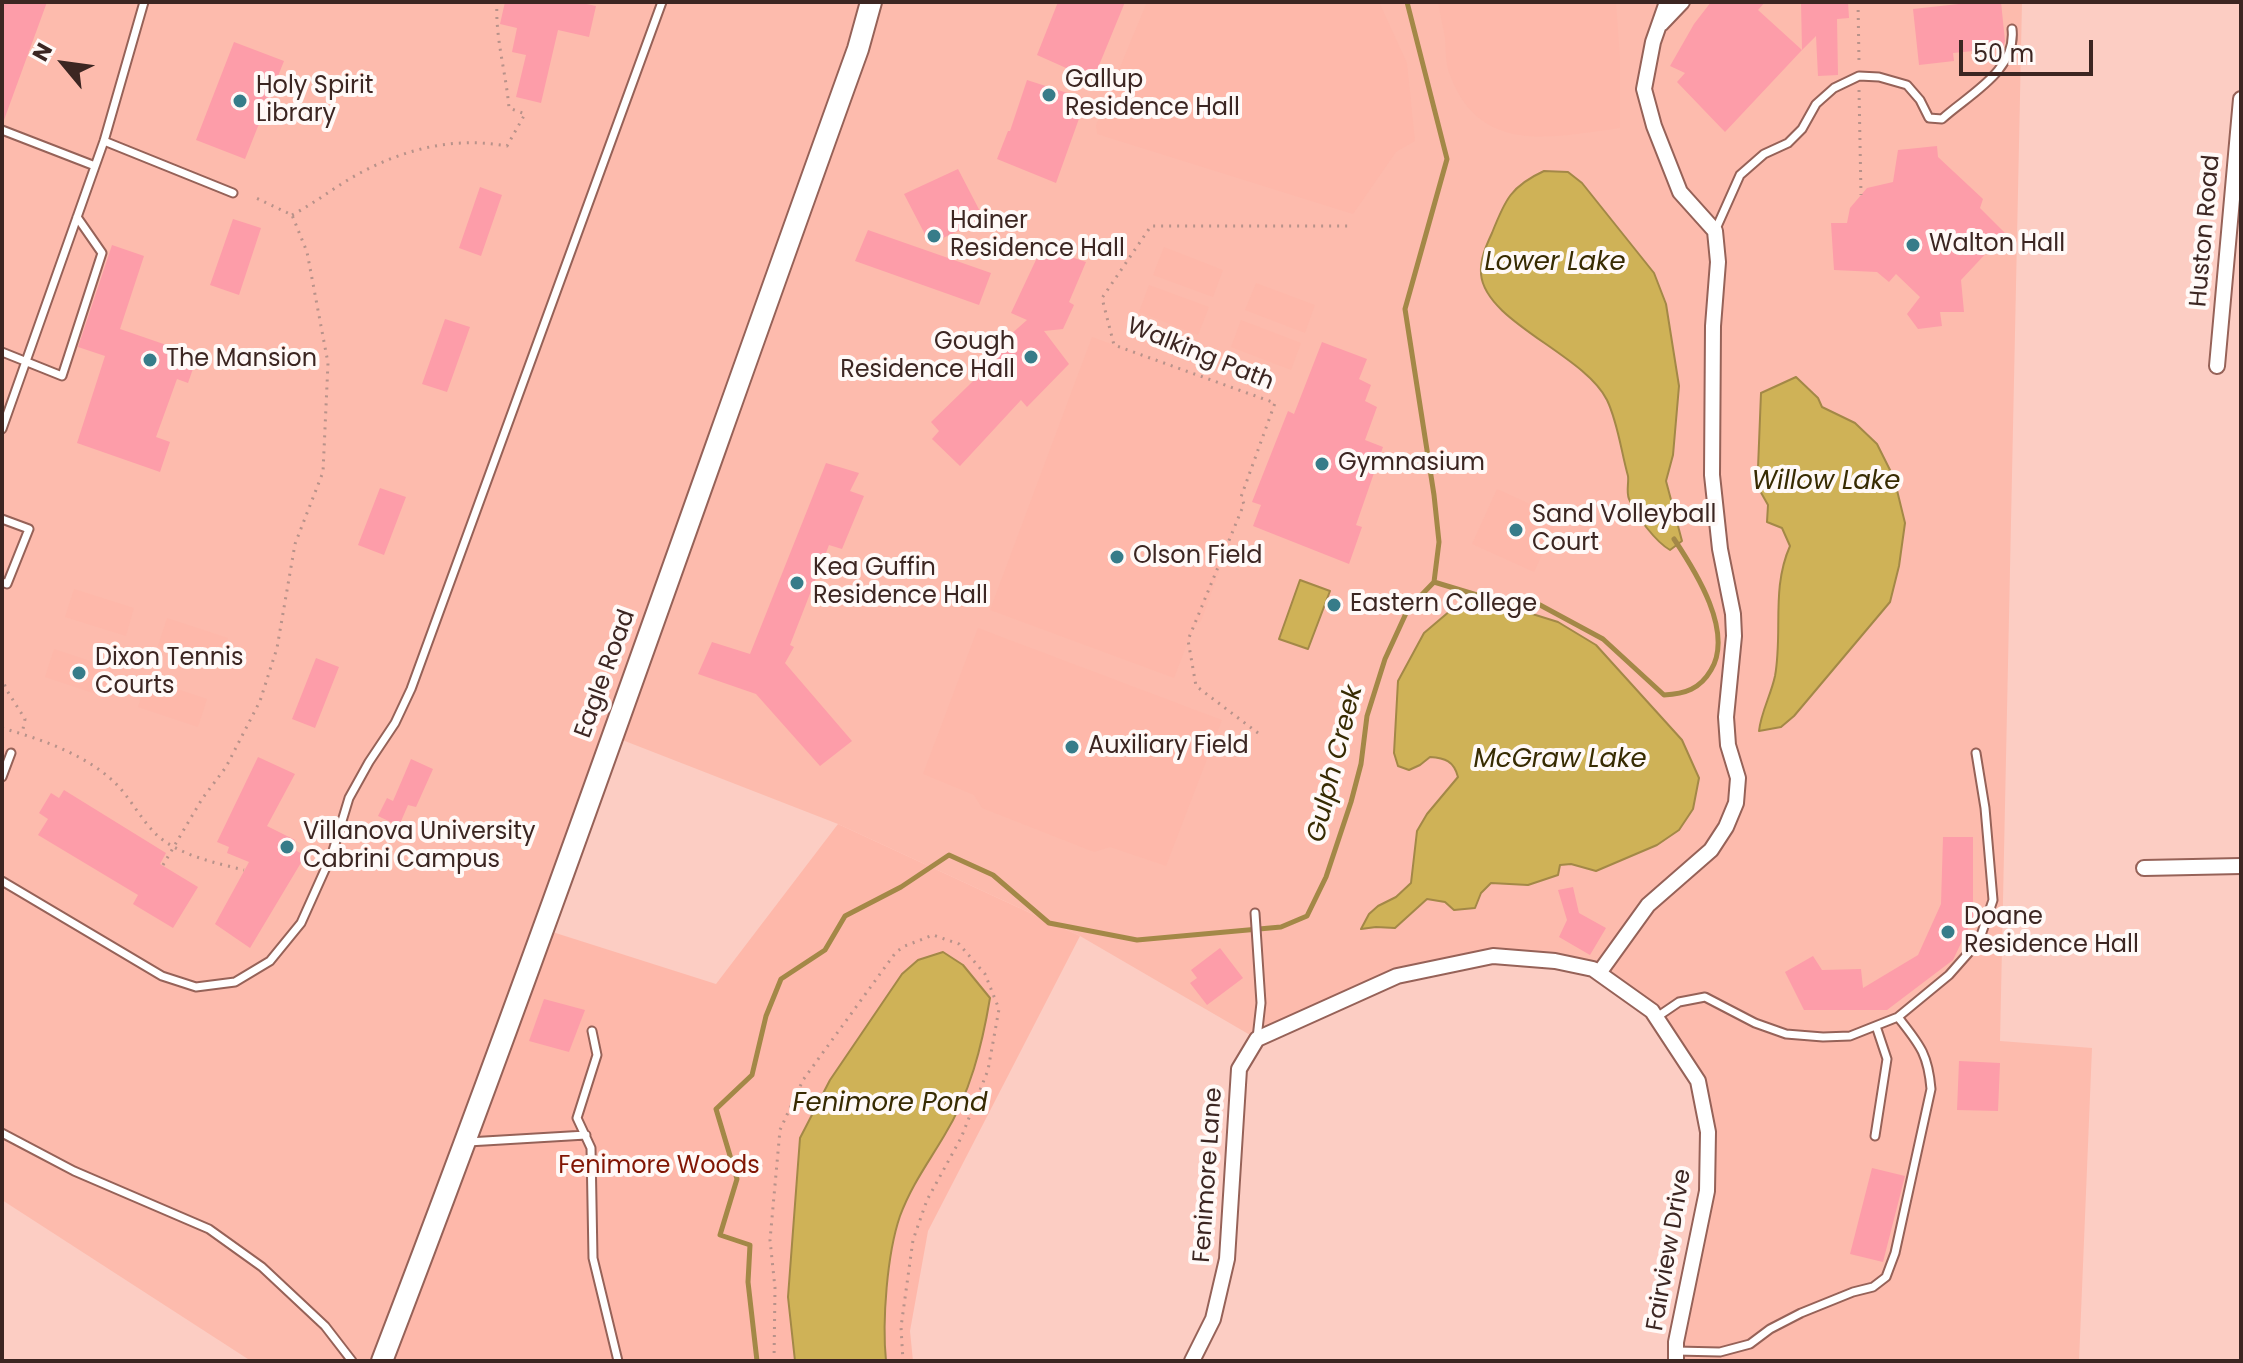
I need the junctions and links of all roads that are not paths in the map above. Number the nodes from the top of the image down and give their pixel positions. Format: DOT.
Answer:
graph roads {
  1 [pos="144,2"];
  2 [pos="662,2"];
  3 [pos="871,2"];
  4 [pos="1667,2"];
  5 [pos="1682,2"];
  6 [pos="1658,27"];
  7 [pos="2012,29"];
  8 [pos="2241,99"];
  9 [pos="2,130"];
  10 [pos="104,141"];
  11 [pos="95,166"];
  12 [pos="233,193"];
  13 [pos="77,216"];
  14 [pos="1715,231"];
  15 [pos="2,352"];
  16 [pos="26,361"];
  17 [pos="2217,366"];
  18 [pos="2,429"];
  19 [pos="2,519"];
  20 [pos="2,582"];
  21 [pos="11,753"];
  22 [pos="1976,753"];
  23 [pos="2,777"];
  24 [pos="2241,866"];
  25 [pos="2144,868"];
  26 [pos="2,881"];
  27 [pos="1255,913"];
  28 [pos="1599,973"];
  29 [pos="1898,1017"];
  30 [pos="1657,1018"];
  31 [pos="1876,1026"];
  32 [pos="592,1031"];
  33 [pos="1257,1039"];
  34 [pos="2,1133"];
  35 [pos="586,1135"];
  36 [pos="1875,1136"];
  37 [pos="466,1143"];
  38 [pos="1676,1356"];
  39 [pos="352,1361"];
  40 [pos="382,1361"];
  41 [pos="618,1361"];
  42 [pos="1192,1361"];
  1 -- 10 [label="lane"];
  2 -- 26 [label="lane"];
  3 -- 37 [label="street, Eagle Road"];
  4 -- 6 [label="street"];
  5 -- 6 [label="street"];
  6 -- 14 [label="street"];
  7 -- 14 [label="lane"];
  8 -- 17 [label="street, Huston Road"];
  9 -- 11 [label="lane"];
  10 -- 11 [label="lane"];
  10 -- 12 [label="lane"];
  11 -- 13 [label="lane"];
  13 -- 16 [label="lane"];
  13 -- 16 [label="lane"];
  14 -- 28 [label="street"];
  15 -- 16 [label="lane"];
  16 -- 18 [label="lane"];
  19 -- 20 [label="lane"];
  21 -- 23 [label="lane"];
  22 -- 29 [label="lane"];
  24 -- 25 [label="street"];
  27 -- 33 [label="lane"];
  28 -- 30 [label="street, Fairview Drive"];
  28 -- 33 [label="street, Fairview Drive"];
  29 -- 31 [label="lane"];
  29 -- 38 [label="lane"];
  30 -- 31 [label="lane"];
  30 -- 38 [label="street, Fairview Drive"];
  31 -- 36 [label="lane"];
  32 -- 35 [label="lane"];
  33 -- 42 [label="street, Fenimore Lane"];
  34 -- 39 [label="lane"];
  35 -- 37 [label="lane"];
  35 -- 41 [label="lane"];
  37 -- 40 [label="street, Eagle Road"];
}
